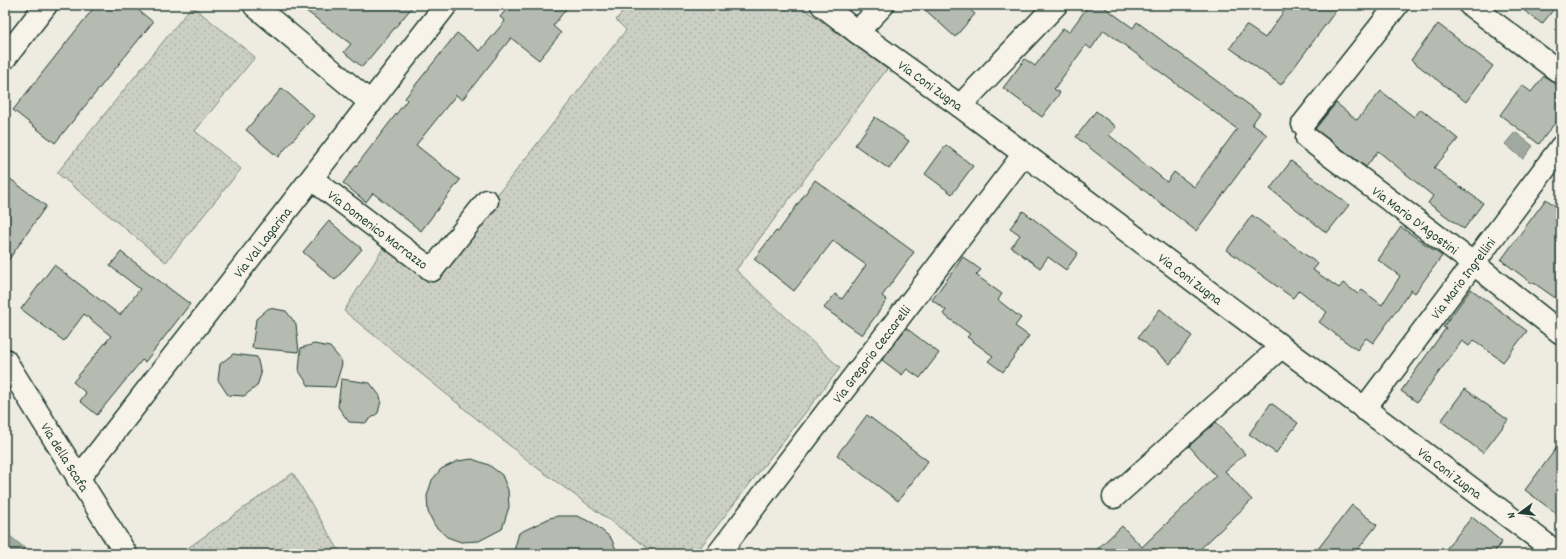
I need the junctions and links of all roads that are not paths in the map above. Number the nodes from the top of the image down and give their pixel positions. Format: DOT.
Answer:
graph roads {
  1 [pos="46,5"];
  2 [pos="446,5"];
  3 [pos="822,5"];
  4 [pos="883,5"];
  5 [pos="1056,5"];
  6 [pos="1397,5"];
  7 [pos="1470,5"];
  8 [pos="255,6"];
  9 [pos="857,32"];
  10 [pos="5,58"];
  11 [pos="1561,73"];
  12 [pos="371,103"];
  13 [pos="960,106"];
  14 [pos="1561,148"];
  15 [pos="1024,154"];
  16 [pos="312,179"];
  17 [pos="487,201"];
  18 [pos="1474,264"];
  19 [pos="1561,332"];
  20 [pos="1281,347"];
  21 [pos="5,360"];
  22 [pos="1364,409"];
  23 [pos="78,479"];
  24 [pos="1114,497"];
  25 [pos="126,554"];
  26 [pos="718,554"];
  27 [pos="1559,554"];
  1 -- 10 [label="street"];
  2 -- 12 [label="street, Via Val Lagarina"];
  3 -- 9 [label="street, Via Coni Zugna"];
  4 -- 9 [label="street"];
  5 -- 13 [label="street"];
  6 -- 18 [label="street, Via Mario D'Agostini"];
  7 -- 11 [label="street"];
  8 -- 12 [label="street"];
  9 -- 13 [label="street, Via Coni Zugna"];
  12 -- 16 [label="street, Via Val Lagarina"];
  13 -- 15 [label="street, Via Coni Zugna"];
  14 -- 18 [label="street, Via Mario Ingrellini"];
  15 -- 20 [label="street, Via Coni Zugna"];
  15 -- 26 [label="street, Via Gregorio Ceccarelli"];
  16 -- 17 [label="street, Via Domenico Marrazzo"];
  16 -- 23 [label="street, Via Val Lagarina"];
  18 -- 19 [label="street, Via Mario D'Agostini"];
  18 -- 22 [label="street, Via Mario Ingrellini"];
  20 -- 22 [label="street, Via Coni Zugna"];
  20 -- 24 [label="street"];
  21 -- 23 [label="street, Via della Scafa"];
  22 -- 27 [label="street, Via Coni Zugna"];
  23 -- 25 [label="street, Via della Scafa"];
}
